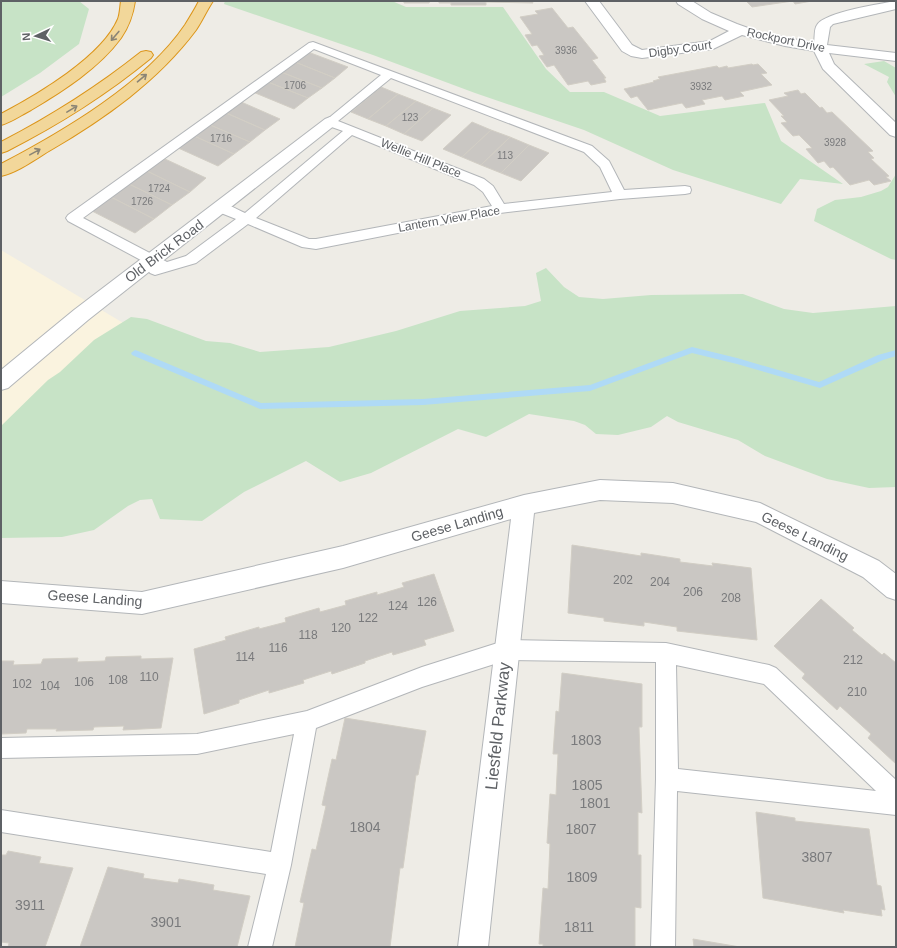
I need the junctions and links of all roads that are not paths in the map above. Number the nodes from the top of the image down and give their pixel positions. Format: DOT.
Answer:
graph roads {
  1 [pos="128,1"];
  2 [pos="196,1"];
  3 [pos="206,1"];
  4 [pos="592,1"];
  5 [pos="683,1"];
  6 [pos="896,5"];
  7 [pos="741,30"];
  8 [pos="820,48"];
  9 [pos="896,57"];
  10 [pos="389,74"];
  11 [pos="1,120"];
  12 [pos="330,122"];
  13 [pos="350,130"];
  14 [pos="896,132"];
  15 [pos="1,148"];
  16 [pos="1,171"];
  17 [pos="685,190"];
  18 [pos="620,195"];
  19 [pos="220,208"];
  20 [pos="500,209"];
  21 [pos="247,218"];
  22 [pos="158,264"];
  23 [pos="1,382"];
  24 [pos="524,505"];
  25 [pos="896,589"];
  26 [pos="1,592"];
  27 [pos="507,650"];
  28 [pos="666,653"];
  29 [pos="307,720"];
  30 [pos="1,748"];
  31 [pos="667,779"];
  32 [pos="896,795"];
  33 [pos="896,804"];
  34 [pos="1,821"];
  35 [pos="280,865"];
  36 [pos="260,947"];
  37 [pos="473,947"];
  38 [pos="663,947"];
  1 -- 11 [label="highway, one-way"];
  15 -- 2 [label="highway, one-way"];
  16 -- 3 [label="highway, one-way"];
  4 -- 7 [label="street, Digby Court"];
  5 -- 7 [label="street, Rockport Drive"];
  6 -- 8 [label="street"];
  7 -- 8 [label="street, Rockport Drive"];
  8 -- 9 [label="street, Rockport Drive"];
  8 -- 14 [label="street"];
  10 -- 12 [label="lane"];
  10 -- 18 [label="lane"];
  10 -- 22 [label="lane"];
  12 -- 13 [label="lane, Wellie Hill Place"];
  12 -- 19 [label="street, Old Brick Road"];
  13 -- 20 [label="lane, Wellie Hill Place"];
  13 -- 21 [label="lane"];
  17 -- 18 [label="lane, Lantern View Place"];
  18 -- 20 [label="lane, Lantern View Place"];
  19 -- 21 [label="lane, Lantern View Place"];
  19 -- 22 [label="street, Old Brick Road"];
  20 -- 21 [label="lane, Lantern View Place"];
  21 -- 22 [label="lane"];
  22 -- 23 [label="street, Old Brick Road"];
  24 -- 25 [label="street, Geese Landing"];
  24 -- 26 [label="street, Geese Landing"];
  24 -- 27 [label="street, Liesfeld Parkway"];
  27 -- 28 [label="lane"];
  27 -- 29 [label="lane"];
  27 -- 37 [label="street, Liesfeld Parkway"];
  28 -- 31 [label="lane"];
  28 -- 32 [label="lane"];
  29 -- 30 [label="lane"];
  29 -- 35 [label="lane"];
  31 -- 33 [label="lane"];
  31 -- 38 [label="lane"];
  34 -- 35 [label="lane"];
  35 -- 36 [label="lane"];
}
